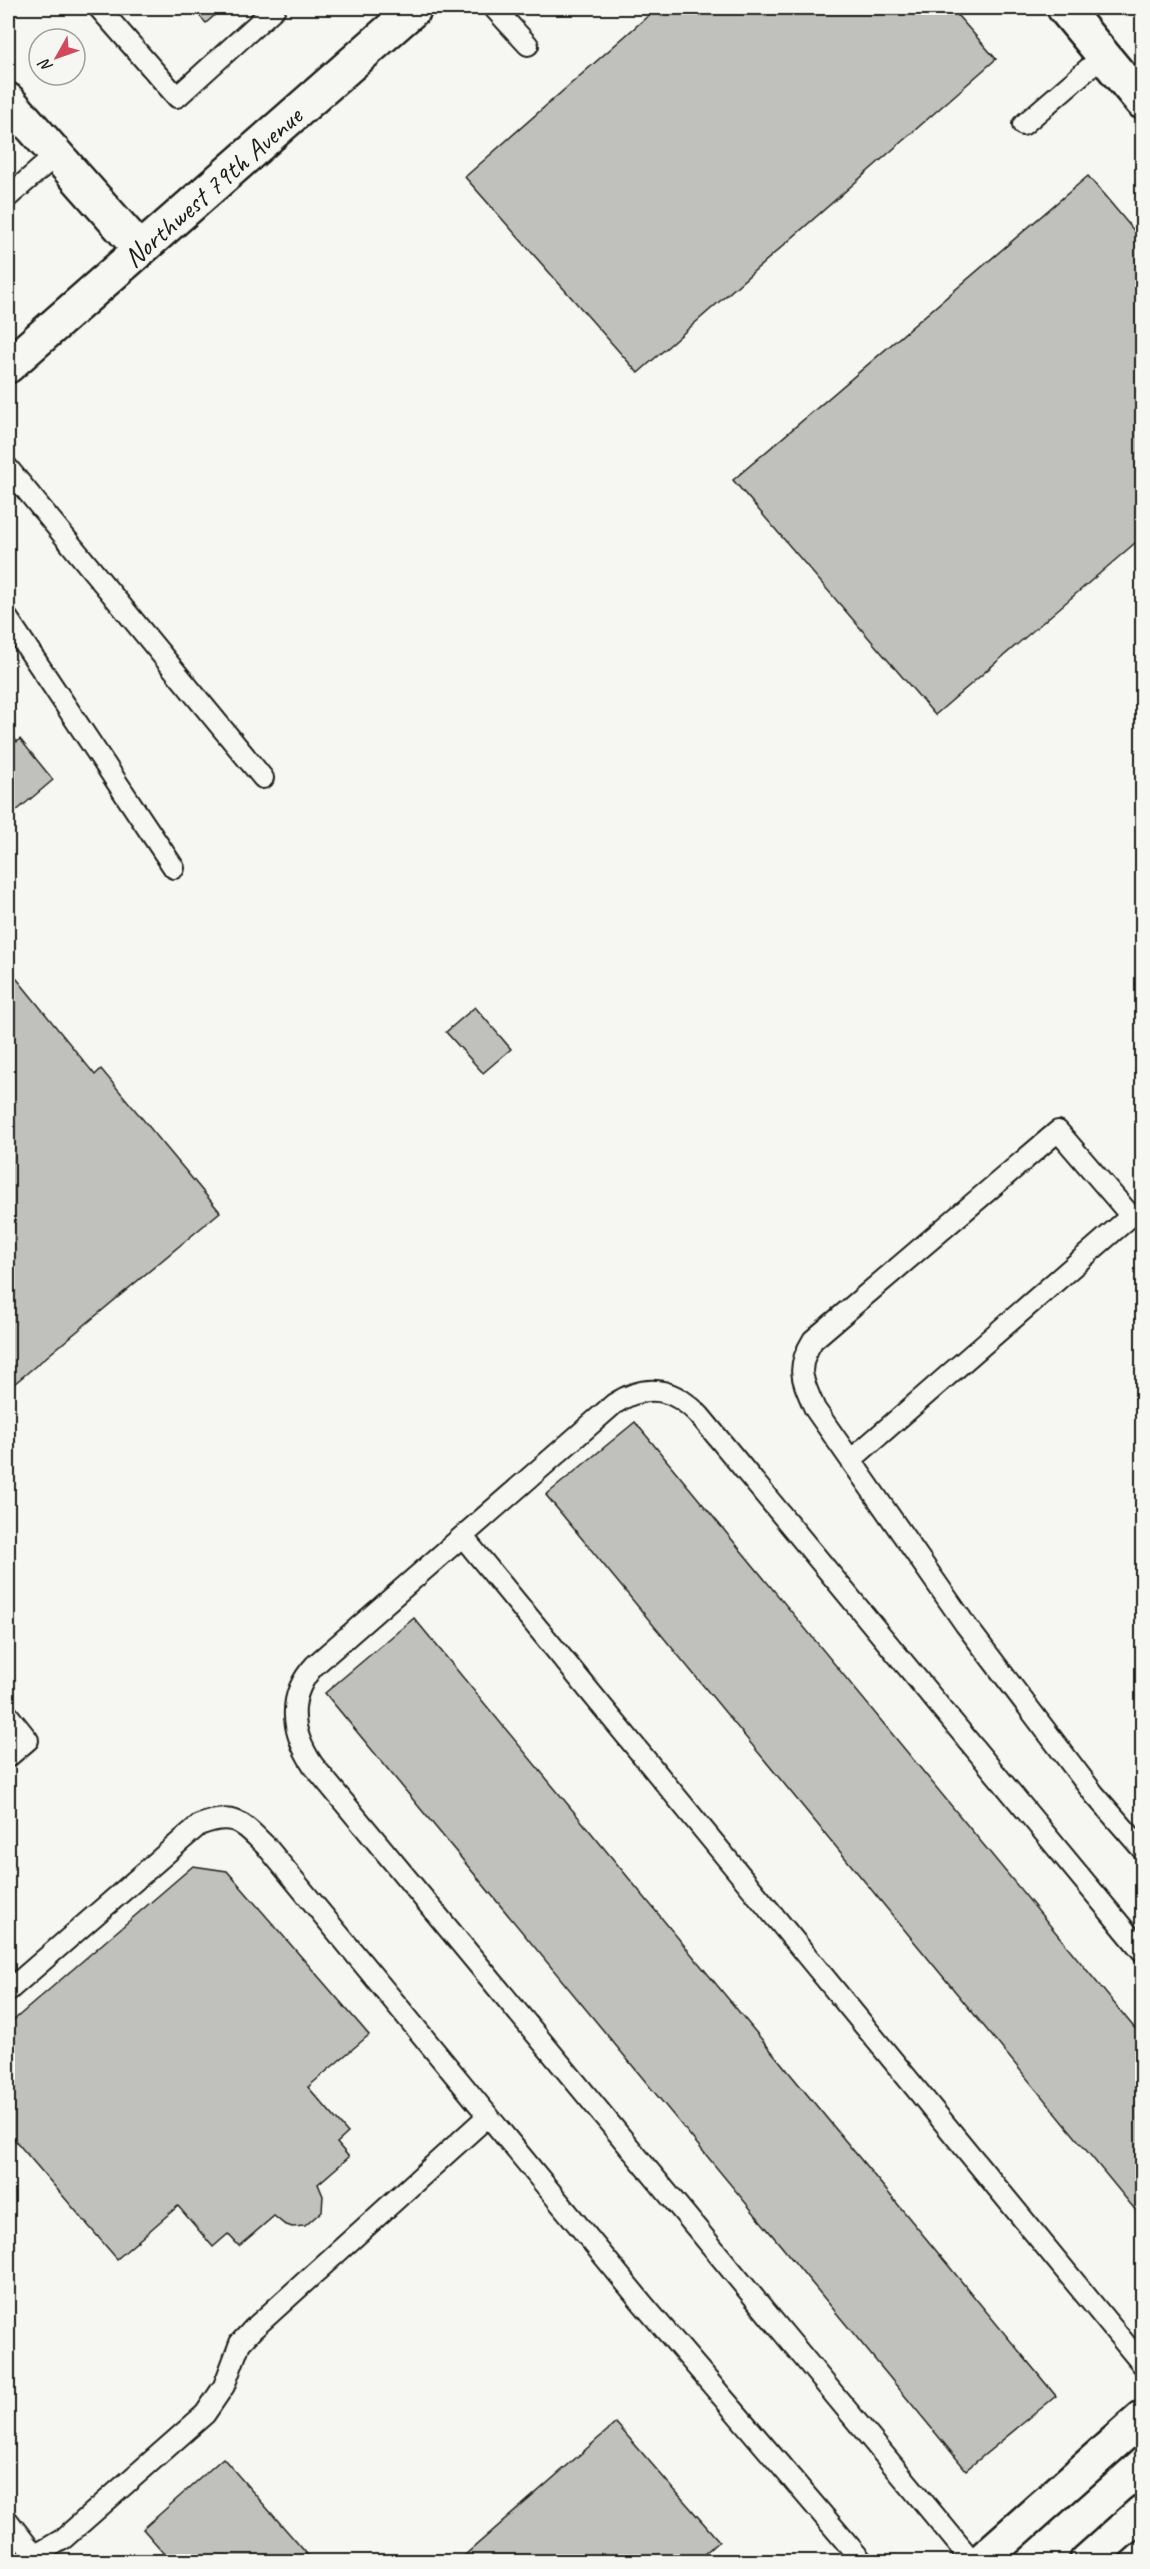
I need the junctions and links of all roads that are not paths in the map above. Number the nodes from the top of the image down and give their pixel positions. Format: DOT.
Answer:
graph roads {
  1 [pos="99,8"];
  2 [pos="275,8"];
  3 [pos="415,8"];
  4 [pos="494,8"];
  5 [pos="1065,8"];
  6 [pos="528,45"];
  7 [pos="1104,55"];
  8 [pos="8,100"];
  9 [pos="1143,102"];
  10 [pos="1023,125"];
  11 [pos="56,155"];
  12 [pos="8,197"];
  13 [pos="140,249"];
  14 [pos="8,366"];
  15 [pos="8,468"];
  16 [pos="8,619"];
  17 [pos="263,778"];
  18 [pos="174,868"];
  19 [pos="852,1459"];
  20 [pos="463,1537"];
  21 [pos="8,1715"];
  22 [pos="8,1757"];
  23 [pos="1143,1849"];
  24 [pos="1143,1951"];
  25 [pos="8,1991"];
  26 [pos="488,2116"];
  27 [pos="1143,2364"];
  28 [pos="1143,2418"];
  29 [pos="1143,2512"];
  30 [pos="8,2521"];
  31 [pos="33,2560"];
  32 [pos="863,2562"];
  33 [pos="973,2562"];
  34 [pos="980,2562"];
  35 [pos="1086,2562"];
  1 -- 2 [label="lane"];
  3 -- 13 [label="street, Northwest 79th Avenue"];
  4 -- 6 [label="lane"];
  5 -- 7 [label="street"];
  7 -- 9 [label="street"];
  7 -- 10 [label="lane"];
  8 -- 11 [label="street"];
  11 -- 12 [label="lane"];
  11 -- 13 [label="street"];
  13 -- 14 [label="street, Northwest 79th Avenue"];
  15 -- 17 [label="lane"];
  16 -- 18 [label="lane"];
  19 -- 19 [label="lane"];
  19 -- 23 [label="lane"];
  20 -- 24 [label="lane"];
  20 -- 27 [label="lane"];
  20 -- 33 [label="lane"];
  21 -- 22 [label="lane"];
  25 -- 26 [label="lane"];
  26 -- 31 [label="lane"];
  26 -- 32 [label="lane"];
  28 -- 34 [label="street"];
  29 -- 35 [label="street"];
  30 -- 31 [label="lane"];
}
